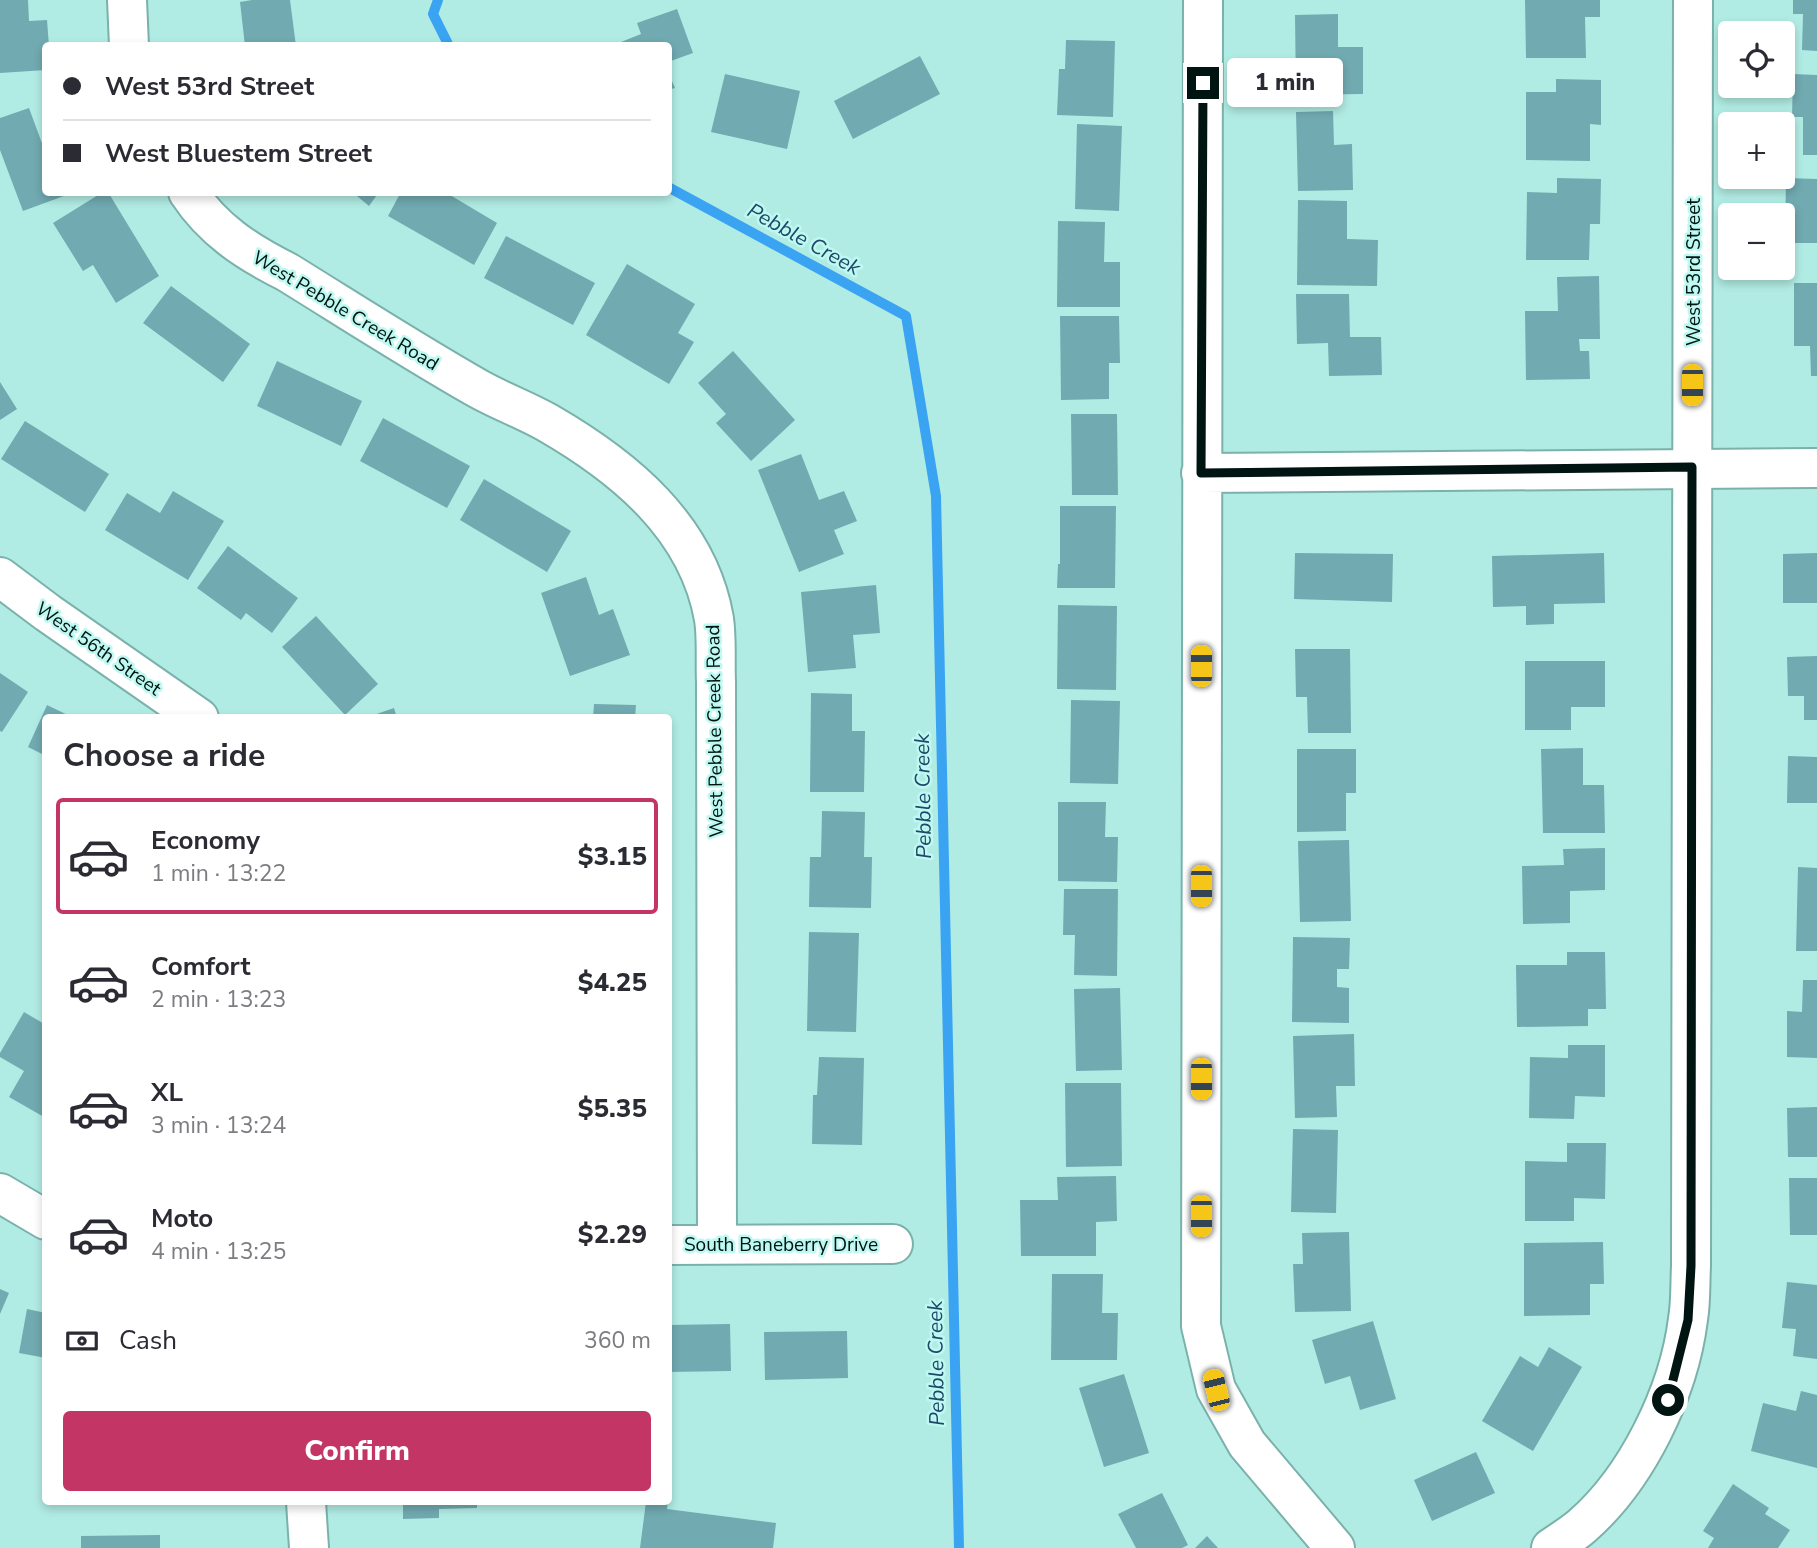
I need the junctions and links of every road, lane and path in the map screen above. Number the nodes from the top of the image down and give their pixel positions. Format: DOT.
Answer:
graph roads {
  1 [pos="127,0"];
  2 [pos="1203,0"];
  3 [pos="1693,0"];
  4 [pos="129,42"];
  5 [pos="191,196"];
  6 [pos="1692,467"];
  7 [pos="1817,468"];
  8 [pos="1201,473"];
  9 [pos="0,576"];
  10 [pos="194,714"];
  11 [pos="0,1193"];
  12 [pos="42,1218"];
  13 [pos="717,1244"];
  14 [pos="893,1244"];
  15 [pos="672,1245"];
  16 [pos="306,1505"];
  17 [pos="309,1548"];
  18 [pos="1335,1548"];
  19 [pos="1551,1548"];
  1 -- 4 [label="street"];
  2 -- 8 [label="street"];
  3 -- 6 [label="street, West 53rd Street"];
  5 -- 13 [label="street, West Pebble Creek Road"];
  6 -- 7 [label="street"];
  6 -- 8 [label="street"];
  6 -- 19 [label="street, West 53rd Street"];
  8 -- 18 [label="street"];
  9 -- 10 [label="street, West 56th Street"];
  11 -- 12 [label="street"];
  13 -- 14 [label="street, South Baneberry Drive"];
  13 -- 15 [label="street, South Baneberry Drive"];
  16 -- 17 [label="street"];
}
